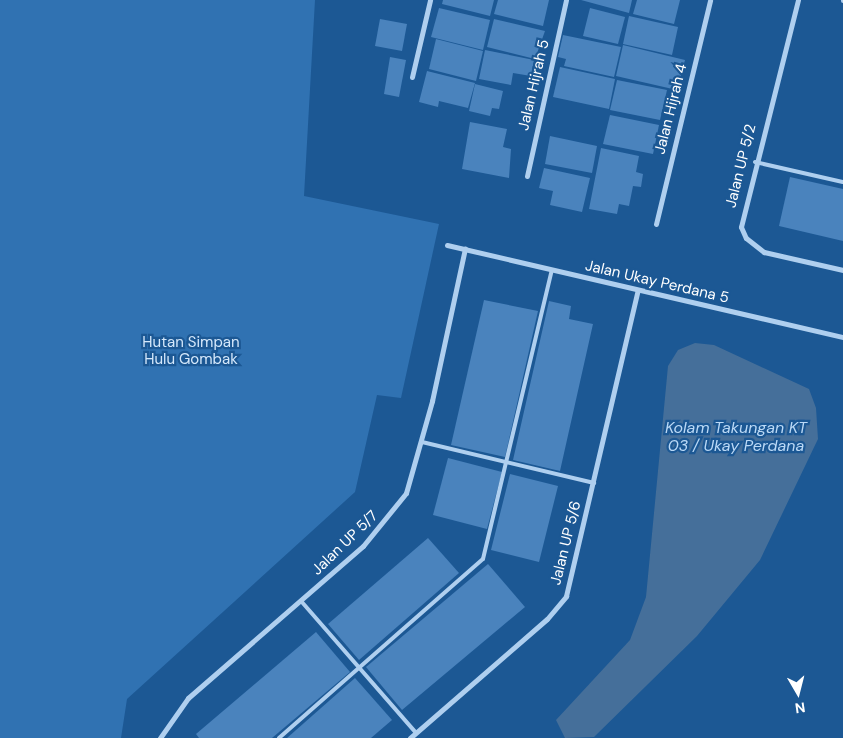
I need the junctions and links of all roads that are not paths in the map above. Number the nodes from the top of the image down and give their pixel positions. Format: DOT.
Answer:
graph roads {
  1 [pos="430,0"];
  2 [pos="566,0"];
  3 [pos="710,0"];
  4 [pos="798,0"];
  5 [pos="412,77"];
  6 [pos="755,162"];
  7 [pos="527,176"];
  8 [pos="843,182"];
  9 [pos="656,224"];
  10 [pos="447,245"];
  11 [pos="465,249"];
  12 [pos="552,270"];
  13 [pos="843,270"];
  14 [pos="638,290"];
  15 [pos="843,337"];
  16 [pos="422,442"];
  17 [pos="509,463"];
  18 [pos="594,483"];
  19 [pos="301,601"];
  20 [pos="359,667"];
  21 [pos="416,733"];
  22 [pos="160,738"];
  23 [pos="279,738"];
  24 [pos="410,738"];
  1 -- 5 [label="street"];
  2 -- 7 [label="street, Jalan Hijrah 5"];
  3 -- 9 [label="street, Jalan Hijrah 4"];
  4 -- 6 [label="street, Jalan UP 5/2"];
  6 -- 8 [label="lane"];
  6 -- 13 [label="street, Jalan UP 5/2"];
  10 -- 11 [label="street, Jalan Ukay Perdana 5"];
  11 -- 12 [label="street, Jalan Ukay Perdana 5"];
  11 -- 16 [label="street, Jalan UP 5/7"];
  12 -- 14 [label="street, Jalan Ukay Perdana 5"];
  12 -- 17 [label="lane"];
  14 -- 15 [label="street, Jalan Ukay Perdana 5"];
  14 -- 18 [label="street, Jalan UP 5/6"];
  16 -- 17 [label="lane"];
  16 -- 19 [label="street, Jalan UP 5/7"];
  17 -- 18 [label="lane"];
  17 -- 20 [label="lane"];
  18 -- 21 [label="street, Jalan UP 5/6"];
  19 -- 20 [label="lane"];
  19 -- 22 [label="street, Jalan UP 5/7"];
  20 -- 21 [label="lane"];
  20 -- 23 [label="lane"];
  21 -- 24 [label="street, Jalan UP 5/6"];
}
